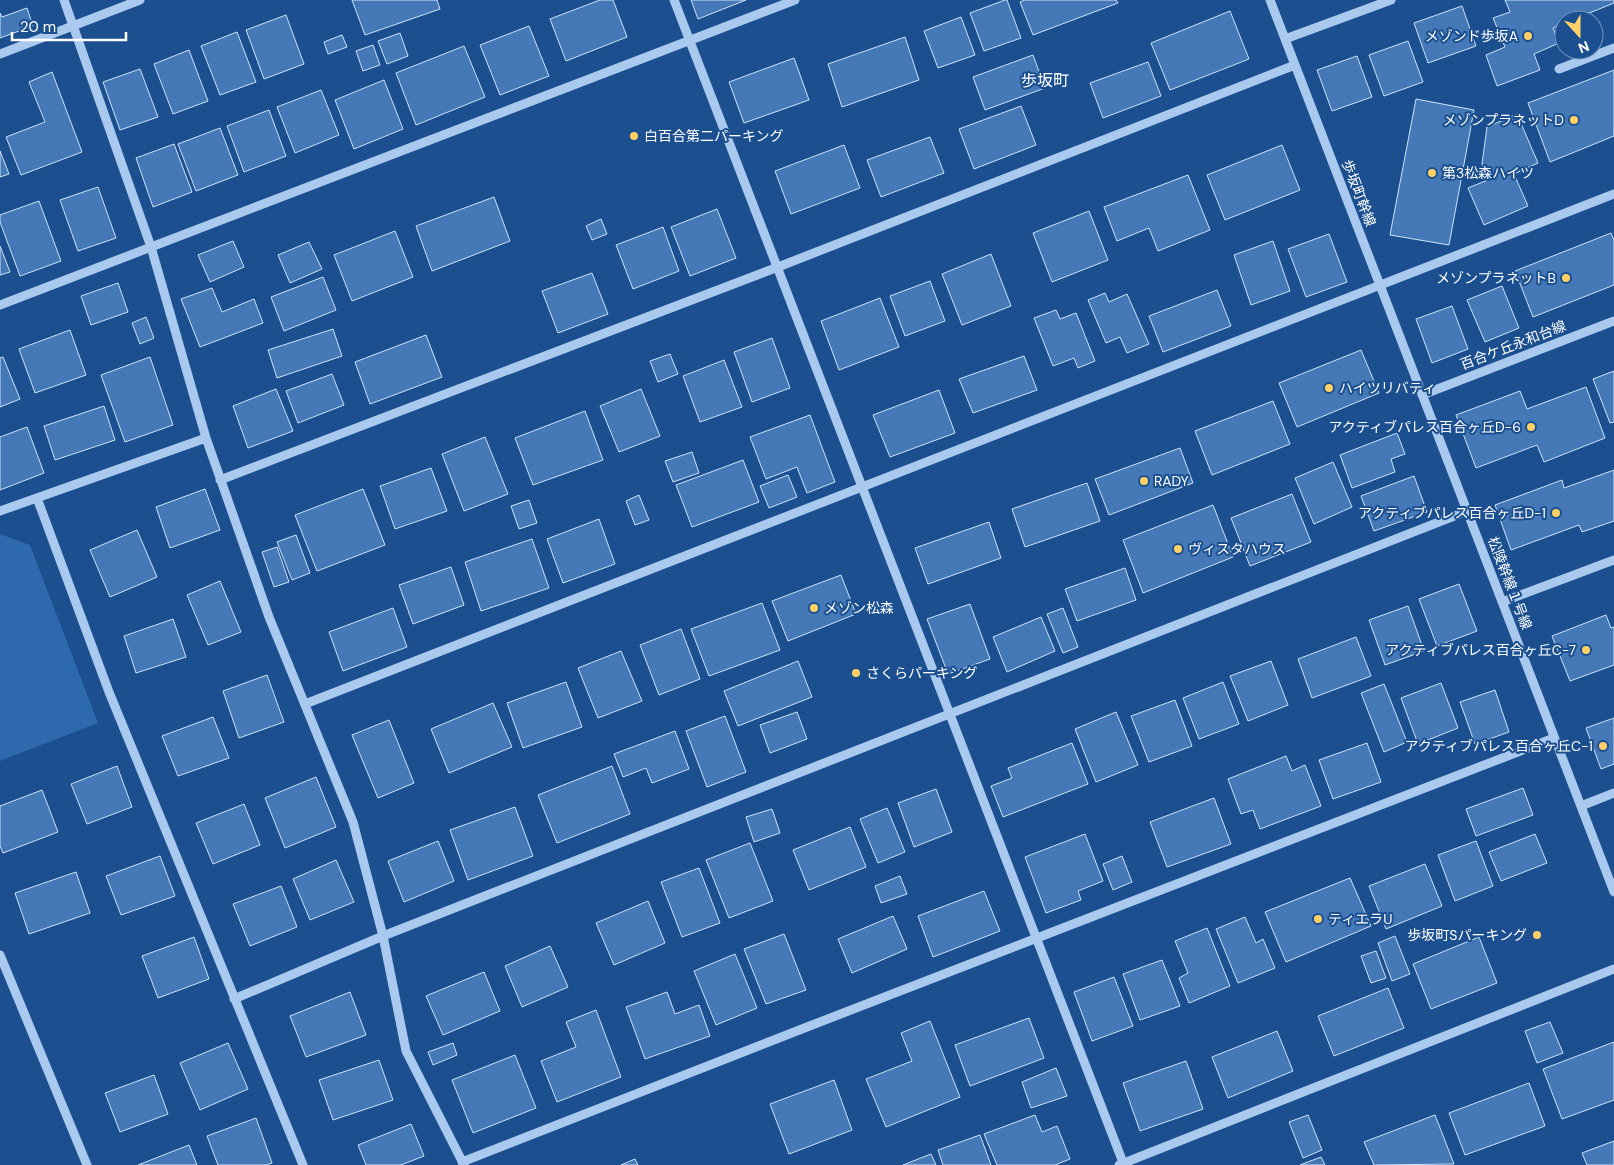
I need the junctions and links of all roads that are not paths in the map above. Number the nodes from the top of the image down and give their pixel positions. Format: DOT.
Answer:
graph roads {
  1 [pos="64,0"];
  2 [pos="140,0"];
  3 [pos="674,0"];
  4 [pos="795,0"];
  5 [pos="1270,0"];
  6 [pos="1392,0"];
  7 [pos="73,26"];
  8 [pos="1285,39"];
  9 [pos="689,40"];
  10 [pos="1614,48"];
  11 [pos="0,54"];
  12 [pos="1295,65"];
  13 [pos="1559,69"];
  14 [pos="1614,194"];
  15 [pos="151,247"];
  16 [pos="778,267"];
  17 [pos="1381,286"];
  18 [pos="0,305"];
  19 [pos="1614,321"];
  20 [pos="1422,395"];
  21 [pos="206,438"];
  22 [pos="220,480"];
  23 [pos="863,488"];
  24 [pos="37,498"];
  25 [pos="1467,510"];
  26 [pos="0,511"];
  27 [pos="1614,560"];
  28 [pos="1502,602"];
  29 [pos="304,704"];
  30 [pos="950,713"];
  31 [pos="1554,738"];
  32 [pos="1614,793"];
  33 [pos="1581,806"];
  34 [pos="1614,892"];
  35 [pos="383,936"];
  36 [pos="1037,938"];
  37 [pos="0,955"];
  38 [pos="1614,969"];
  39 [pos="234,999"];
  40 [pos="463,1164"];
  41 [pos="1122,1164"];
  42 [pos="86,1165"];
  43 [pos="303,1165"];
  1 -- 7 [label="street"];
  2 -- 7 [label="street"];
  3 -- 9 [label="street"];
  4 -- 9 [label="street"];
  5 -- 8 [label="street, 歩坂町幹線"];
  6 -- 8 [label="street"];
  7 -- 11 [label="street"];
  7 -- 15 [label="street"];
  8 -- 12 [label="street, 歩坂町幹線"];
  9 -- 15 [label="street"];
  9 -- 16 [label="street"];
  10 -- 13 [label="street"];
  12 -- 16 [label="street"];
  12 -- 17 [label="street, 歩坂町幹線"];
  14 -- 17 [label="street"];
  15 -- 18 [label="street"];
  15 -- 21 [label="street"];
  16 -- 22 [label="street"];
  16 -- 23 [label="street"];
  17 -- 20 [label="street, 歩坂町幹線"];
  17 -- 23 [label="street"];
  19 -- 20 [label="street, 百合ケ丘永和台線"];
  20 -- 25 [label="street, 松陵幹線１号線"];
  21 -- 22 [label="street"];
  21 -- 24 [label="street"];
  22 -- 29 [label="street"];
  23 -- 29 [label="street"];
  23 -- 30 [label="street"];
  24 -- 26 [label="street"];
  24 -- 39 [label="street"];
  25 -- 28 [label="street, 松陵幹線１号線"];
  25 -- 30 [label="street"];
  27 -- 28 [label="street"];
  28 -- 31 [label="street, 松陵幹線１号線"];
  29 -- 35 [label="street"];
  30 -- 35 [label="street"];
  30 -- 36 [label="street"];
  31 -- 33 [label="street, 松陵幹線１号線"];
  31 -- 36 [label="street"];
  32 -- 33 [label="street"];
  33 -- 34 [label="street, 松陵幹線１号線"];
  35 -- 39 [label="street"];
  35 -- 40 [label="street"];
  36 -- 40 [label="street"];
  36 -- 41 [label="street"];
  37 -- 42 [label="street"];
  38 -- 41 [label="street"];
  39 -- 43 [label="street"];
}
